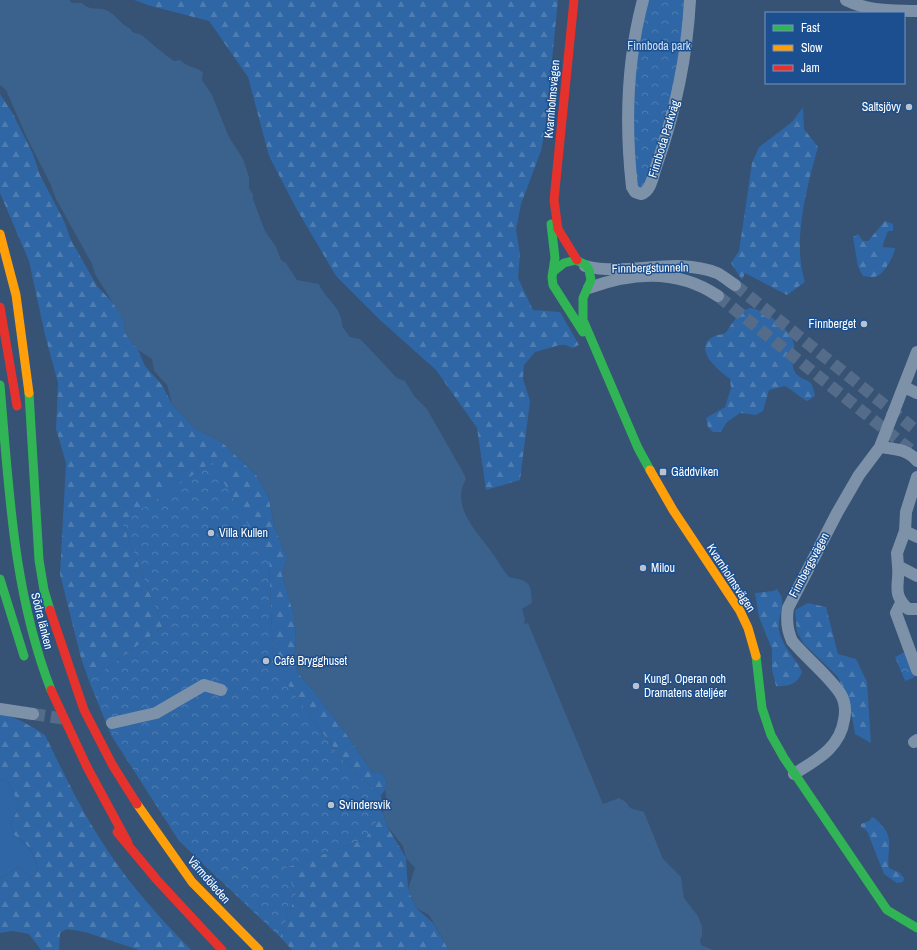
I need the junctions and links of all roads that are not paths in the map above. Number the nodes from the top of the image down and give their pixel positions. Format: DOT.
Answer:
graph roads {
  1 [pos="574,0"];
  2 [pos="643,0"];
  3 [pos="690,0"];
  4 [pos="846,0"];
  5 [pos="917,11"];
  6 [pos="554,200"];
  7 [pos="0,234"];
  8 [pos="581,263"];
  9 [pos="554,271"];
  10 [pos="735,285"];
  11 [pos="587,291"];
  12 [pos="556,292"];
  13 [pos="718,296"];
  14 [pos="0,307"];
  15 [pos="598,353"];
  16 [pos="916,354"];
  17 [pos="0,385"];
  18 [pos="904,387"];
  19 [pos="917,392"];
  20 [pos="18,419"];
  21 [pos="880,446"];
  22 [pos="917,461"];
  23 [pos="24,464"];
  24 [pos="917,477"];
  25 [pos="905,532"];
  26 [pos="917,537"];
  27 [pos="38,557"];
  28 [pos="898,566"];
  29 [pos="917,576"];
  30 [pos="0,579"];
  31 [pos="901,603"];
  32 [pos="917,608"];
  33 [pos="27,664"];
  34 [pos="917,670"];
  35 [pos="221,690"];
  36 [pos="0,709"];
  37 [pos="33,714"];
  38 [pos="112,723"];
  39 [pos="794,774"];
  40 [pos="95,802"];
  41 [pos="128,843"];
  42 [pos="917,928"];
  43 [pos="222,950"];
  44 [pos="259,950"];
  1 -- 6 [label="main road, Kvarnholmsvägen"];
  2 -- 3 [label="street, Finnboda Parkväg"];
  4 -- 5 [label="street"];
  6 -- 8 [label="main road, Kvarnholmsvägen"];
  6 -- 9 [label="main road, Kvarnholmsvägen"];
  7 -- 27 [label="main road"];
  8 -- 9 [label="main road"];
  8 -- 10 [label="street, Finnbergstunneln"];
  8 -- 11 [label="main road, Kvarnholmsvägen"];
  9 -- 12 [label="main road, Kvarnholmsvägen"];
  11 -- 12 [label="main road"];
  11 -- 13 [label="street, Finnbergstunneln"];
  11 -- 15 [label="main road, Kvarnholmsvägen"];
  12 -- 15 [label="main road, Kvarnholmsvägen"];
  14 -- 20 [label="main road"];
  15 -- 39 [label="main road, Kvarnholmsvägen"];
  16 -- 18 [label="street, Finnbergsvägen"];
  17 -- 41 [label="main road, Södra länken"];
  18 -- 19 [label="street"];
  18 -- 21 [label="street, Finnbergsvägen"];
  21 -- 22 [label="street"];
  21 -- 39 [label="street, Finnbergsvägen"];
  23 -- 27 [label="main road"];
  24 -- 25 [label="street"];
  25 -- 26 [label="street"];
  25 -- 28 [label="street"];
  27 -- 44 [label="main road, Värmdöleden"];
  28 -- 29 [label="street"];
  28 -- 31 [label="street"];
  30 -- 33 [label="main road"];
  31 -- 32 [label="street"];
  31 -- 34 [label="street"];
  35 -- 38 [label="street"];
  36 -- 37 [label="street"];
  39 -- 42 [label="main road, Kvarnholmsvägen"];
  40 -- 41 [label="main road"];
  41 -- 43 [label="main road"];
}
